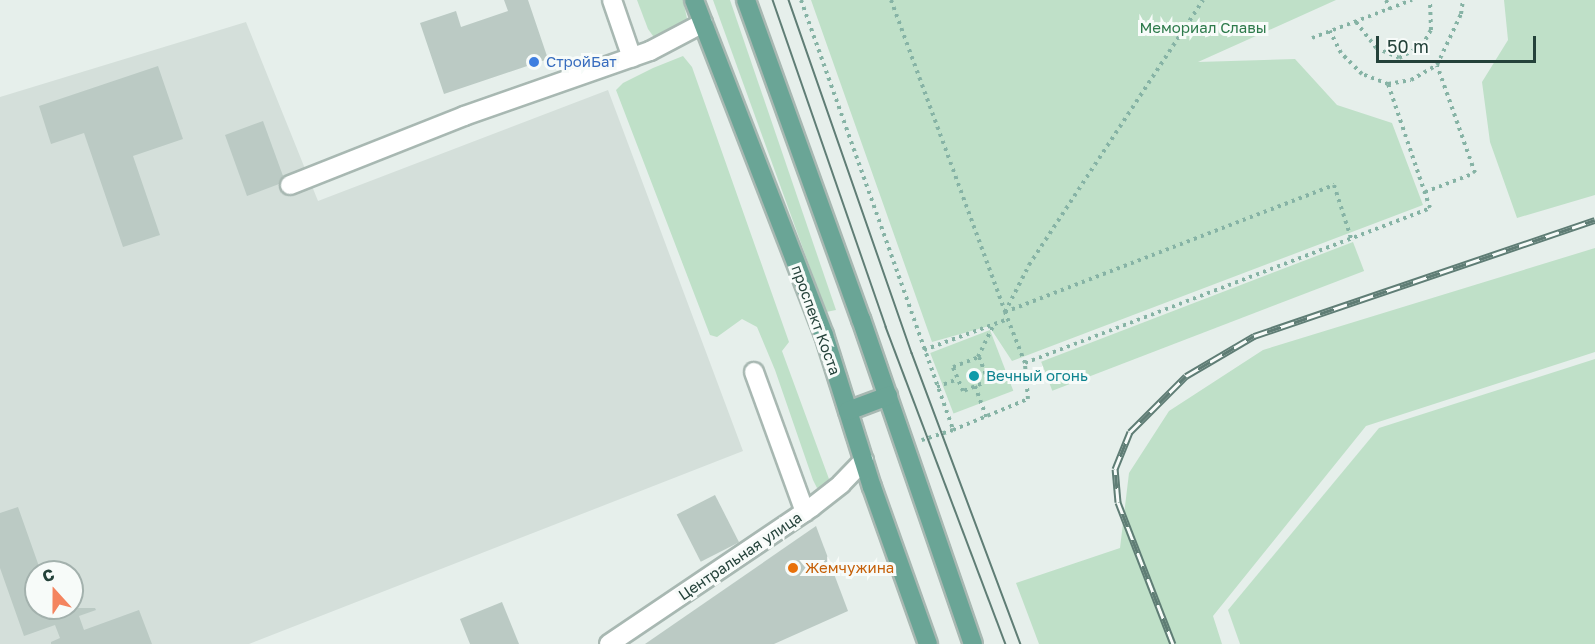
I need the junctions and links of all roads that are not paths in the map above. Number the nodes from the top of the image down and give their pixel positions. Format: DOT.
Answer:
graph roads {
  1 [pos="612,0"];
  2 [pos="694,0"];
  3 [pos="746,0"];
  4 [pos="703,23"];
  5 [pos="632,58"];
  6 [pos="290,185"];
  7 [pos="754,372"];
  8 [pos="888,396"];
  9 [pos="848,411"];
  10 [pos="864,460"];
  11 [pos="805,512"];
  12 [pos="609,644"];
  13 [pos="928,644"];
  14 [pos="973,644"];
  1 -- 5 [label="street"];
  2 -- 4 [label="main road, проспект Коста"];
  3 -- 8 [label="main road"];
  4 -- 5 [label="street"];
  4 -- 9 [label="main road, проспект Коста"];
  5 -- 6 [label="street"];
  7 -- 11 [label="street"];
  8 -- 9 [label="main road"];
  8 -- 14 [label="main road"];
  9 -- 10 [label="main road, проспект Коста"];
  10 -- 11 [label="street, Центральная улица"];
  10 -- 13 [label="main road, проспект Коста"];
  11 -- 12 [label="street, Центральная улица"];
}
